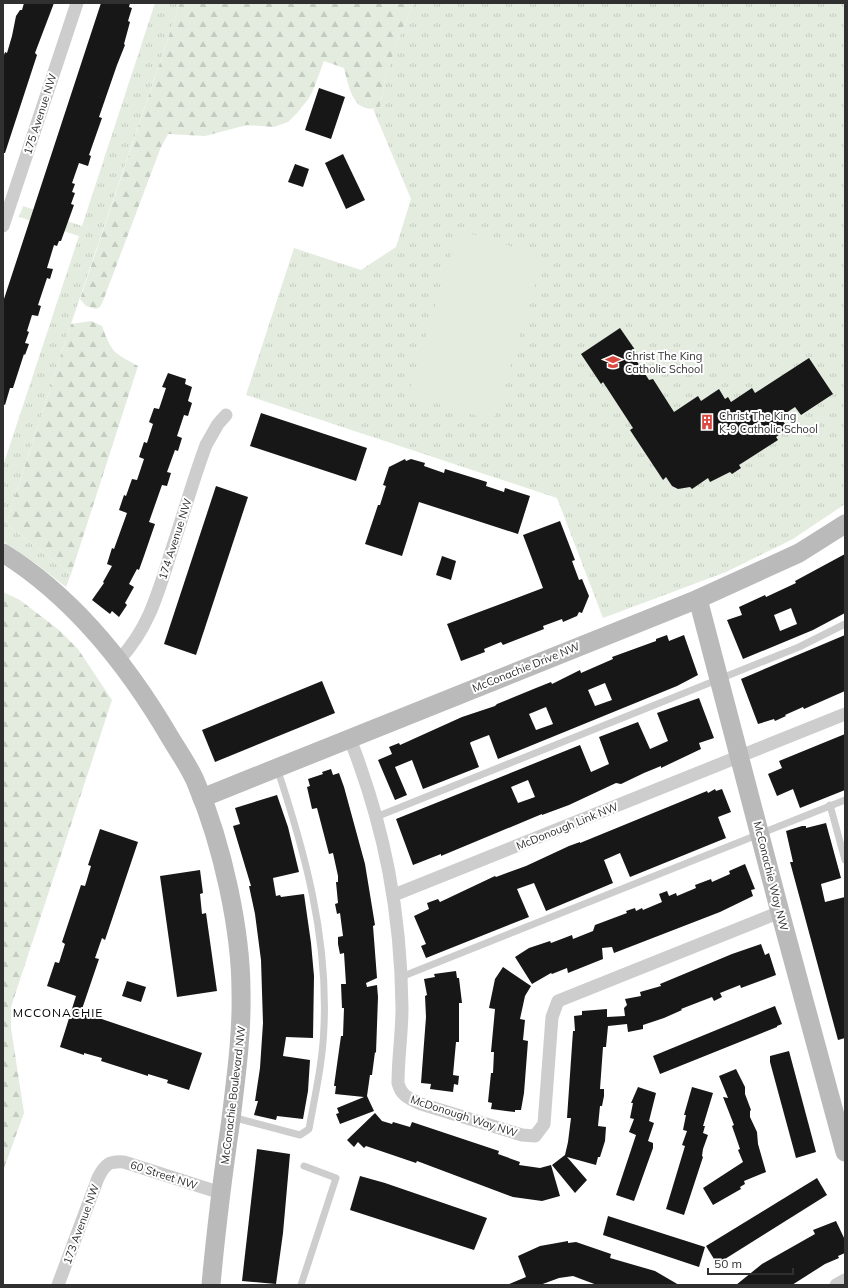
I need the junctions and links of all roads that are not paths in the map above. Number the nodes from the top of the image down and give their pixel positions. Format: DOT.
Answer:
graph roads {
  1 [pos="77,3"];
  2 [pos="7,198"];
  3 [pos="3,226"];
  4 [pos="226,415"];
  5 [pos="845,524"];
  6 [pos="3,552"];
  7 [pos="698,599"];
  8 [pos="845,624"];
  9 [pos="119,660"];
  10 [pos="718,680"];
  11 [pos="845,714"];
  12 [pos="350,739"];
  13 [pos="740,756"];
  14 [pos="277,768"];
  15 [pos="202,798"];
  16 [pos="845,800"];
  17 [pos="830,805"];
  18 [pos="376,817"];
  19 [pos="760,834"];
  20 [pos="845,860"];
  21 [pos="394,895"];
  22 [pos="780,912"];
  23 [pos="401,977"];
  24 [pos="231,1116"];
  25 [pos="845,1152"];
  26 [pos="107,1165"];
  27 [pos="304,1166"];
  28 [pos="221,1193"];
  29 [pos="845,1280"];
  30 [pos="58,1285"];
  31 [pos="211,1285"];
  32 [pos="300,1285"];
  33 [pos="836,1285"];
  1 -- 2 [label="street, 175 Avenue NW"];
  2 -- 3 [label="street, 175 Avenue NW"];
  4 -- 9 [label="street, 174 Avenue NW"];
  5 -- 7 [label="street, McConachie Drive NW"];
  6 -- 9 [label="street, McConachie Boulevard NW"];
  7 -- 10 [label="street, McConachie Way NW"];
  7 -- 12 [label="street, McConachie Drive NW"];
  8 -- 10 [label="lane"];
  9 -- 15 [label="street, McConachie Boulevard NW"];
  10 -- 13 [label="street, McConachie Way NW"];
  10 -- 18 [label="lane"];
  11 -- 13 [label="street, McDonough Link NW"];
  12 -- 14 [label="street, McConachie Drive NW"];
  12 -- 18 [label="street, McDonough Way NW"];
  13 -- 19 [label="street, McConachie Way NW"];
  13 -- 21 [label="street, McDonough Link NW"];
  14 -- 15 [label="street, McConachie Drive NW"];
  14 -- 24 [label="lane"];
  15 -- 24 [label="street, McConachie Boulevard NW"];
  16 -- 17 [label="lane"];
  17 -- 19 [label="lane"];
  17 -- 20 [label="lane"];
  18 -- 21 [label="street, McDonough Way NW"];
  19 -- 22 [label="street, McConachie Way NW"];
  19 -- 23 [label="lane"];
  21 -- 23 [label="street, McDonough Way NW"];
  22 -- 23 [label="street, McDonough Way NW"];
  22 -- 25 [label="street, McConachie Way NW"];
  24 -- 28 [label="street, McConachie Boulevard NW"];
  26 -- 28 [label="street, 60 Street NW"];
  26 -- 30 [label="street, 173 Avenue NW"];
  27 -- 32 [label="lane"];
  28 -- 31 [label="street, McConachie Boulevard NW"];
  29 -- 33 [label="street"];
}
